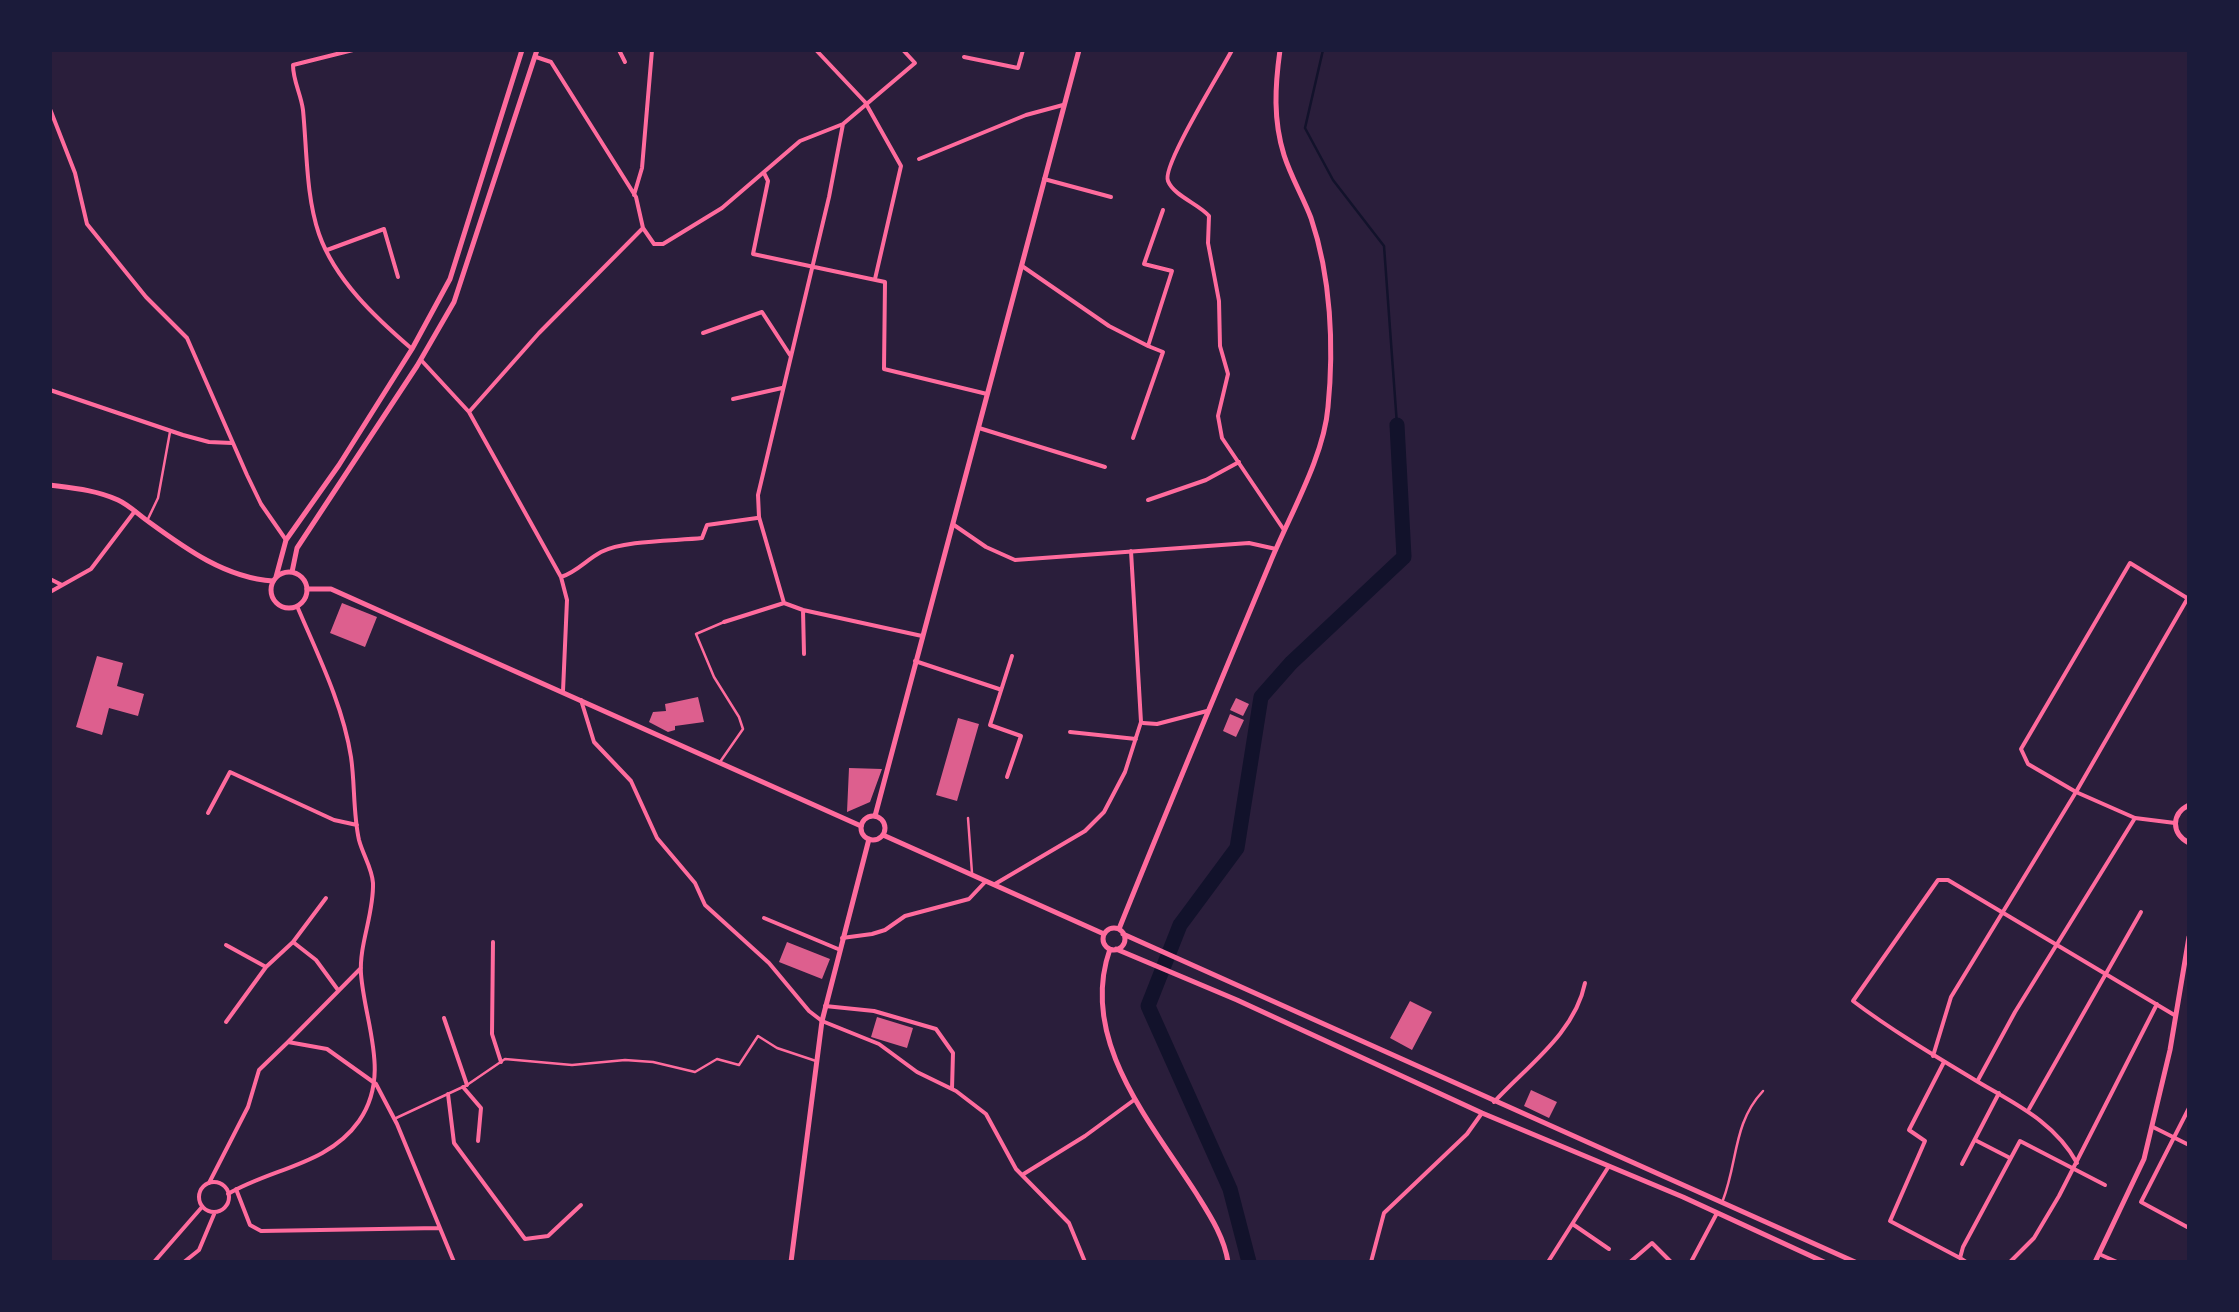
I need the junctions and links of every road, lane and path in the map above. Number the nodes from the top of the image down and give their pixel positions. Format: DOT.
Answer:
graph roads {
  1 [pos="353,50"];
  2 [pos="522,50"];
  3 [pos="619,50"];
  4 [pos="652,50"];
  5 [pos="816,50"];
  6 [pos="902,50"];
  7 [pos="1023,50"];
  8 [pos="1079,50"];
  9 [pos="1232,50"];
  10 [pos="1280,50"];
  11 [pos="536,53"];
  12 [pos="964,58"];
  13 [pos="624,62"];
  14 [pos="865,102"];
  15 [pos="1063,106"];
  16 [pos="50,110"];
  17 [pos="842,124"];
  18 [pos="919,159"];
  19 [pos="487,161"];
  20 [pos="500,166"];
  21 [pos="764,173"];
  22 [pos="1044,179"];
  23 [pos="634,195"];
  24 [pos="1111,197"];
  25 [pos="1163,210"];
  26 [pos="643,228"];
  27 [pos="326,251"];
  28 [pos="812,266"];
  29 [pos="1022,266"];
  30 [pos="398,277"];
  31 [pos="875,280"];
  32 [pos="704,333"];
  33 [pos="1148,346"];
  34 [pos="412,348"];
  35 [pos="790,355"];
  36 [pos="421,360"];
  37 [pos="782,388"];
  38 [pos="50,390"];
  39 [pos="988,394"];
  40 [pos="733,398"];
  41 [pos="470,412"];
  42 [pos="979,428"];
  43 [pos="170,431"];
  44 [pos="1133,438"];
  45 [pos="232,443"];
  46 [pos="1239,462"];
  47 [pos="1105,467"];
  48 [pos="50,485"];
  49 [pos="1148,500"];
  50 [pos="135,511"];
  51 [pos="759,518"];
  52 [pos="147,520"];
  53 [pos="954,525"];
  54 [pos="1284,530"];
  55 [pos="286,540"];
  56 [pos="1276,549"];
  57 [pos="1131,551"];
  58 [pos="292,572"];
  59 [pos="50,578"];
  60 [pos="561,578"];
  61 [pos="275,579"];
  62 [pos="62,585"];
  63 [pos="307,589"];
  64 [pos="50,592"];
  65 [pos="2188,598"];
  66 [pos="784,603"];
  67 [pos="297,606"];
  68 [pos="803,610"];
  69 [pos="724,622"];
  70 [pos="922,636"];
  71 [pos="804,654"];
  72 [pos="1012,656"];
  73 [pos="915,662"];
  74 [pos="1000,689"];
  75 [pos="563,691"];
  76 [pos="581,699"];
  77 [pos="1207,710"];
  78 [pos="1141,722"];
  79 [pos="1070,732"];
  80 [pos="1136,739"];
  81 [pos="719,763"];
  82 [pos="1007,777"];
  83 [pos="2076,792"];
  84 [pos="2189,804"];
  85 [pos="208,813"];
  86 [pos="875,816"];
  87 [pos="968,818"];
  88 [pos="2134,818"];
  89 [pos="2174,823"];
  90 [pos="357,825"];
  91 [pos="861,826"];
  92 [pos="883,835"];
  93 [pos="869,839"];
  94 [pos="2189,843"];
  95 [pos="972,875"];
  96 [pos="986,881"];
  97 [pos="994,885"];
  98 [pos="326,898"];
  99 [pos="2001,911"];
  100 [pos="2141,912"];
  101 [pos="764,918"];
  102 [pos="1121,932"];
  103 [pos="1104,934"];
  104 [pos="2189,937"];
  105 [pos="841,938"];
  106 [pos="293,942"];
  107 [pos="493,942"];
  108 [pos="226,944"];
  109 [pos="2058,945"];
  110 [pos="838,949"];
  111 [pos="1113,949"];
  112 [pos="266,967"];
  113 [pos="361,968"];
  114 [pos="2108,975"];
  115 [pos="1586,983"];
  116 [pos="338,990"];
  117 [pos="2157,1004"];
  118 [pos="825,1006"];
  119 [pos="2176,1016"];
  120 [pos="444,1018"];
  121 [pos="822,1021"];
  122 [pos="226,1022"];
  123 [pos="288,1042"];
  124 [pos="1934,1056"];
  125 [pos="501,1062"];
  126 [pos="818,1062"];
  127 [pos="1944,1062"];
  128 [pos="1977,1082"];
  129 [pos="376,1084"];
  130 [pos="465,1086"];
  131 [pos="952,1089"];
  132 [pos="1762,1091"];
  133 [pos="448,1094"];
  134 [pos="1999,1094"];
  135 [pos="1135,1098"];
  136 [pos="1494,1102"];
  137 [pos="2189,1108"];
  138 [pos="2029,1110"];
  139 [pos="1482,1113"];
  140 [pos="394,1118"];
  141 [pos="2152,1127"];
  142 [pos="2174,1136"];
  143 [pos="1975,1140"];
  144 [pos="478,1141"];
  145 [pos="2189,1145"];
  146 [pos="2010,1158"];
  147 [pos="1962,1164"];
  148 [pos="2075,1165"];
  149 [pos="1609,1166"];
  150 [pos="1022,1175"];
  151 [pos="209,1183"];
  152 [pos="2105,1185"];
  153 [pos="236,1189"];
  154 [pos="228,1194"];
  155 [pos="1722,1201"];
  156 [pos="581,1204"];
  157 [pos="202,1207"];
  158 [pos="215,1212"];
  159 [pos="1717,1213"];
  160 [pos="1574,1225"];
  161 [pos="439,1228"];
  162 [pos="2189,1228"];
  163 [pos="1609,1249"];
  164 [pos="2100,1254"];
  165 [pos="1960,1258"];
  166 [pos="154,1262"];
  167 [pos="184,1262"];
  168 [pos="454,1262"];
  169 [pos="792,1262"];
  170 [pos="1085,1262"];
  171 [pos="1228,1262"];
  172 [pos="1371,1262"];
  173 [pos="1548,1262"];
  174 [pos="1630,1262"];
  175 [pos="1671,1262"];
  176 [pos="1691,1262"];
  177 [pos="1824,1262"];
  178 [pos="1855,1262"];
  179 [pos="1966,1262"];
  180 [pos="2010,1262"];
  181 [pos="2095,1262"];
  182 [pos="2117,1262"];
  1 -- 27 [label="street"];
  2 -- 19 [label="main road"];
  3 -- 13 [label="street"];
  4 -- 23 [label="street"];
  5 -- 14 [label="street"];
  6 -- 14 [label="street"];
  7 -- 12 [label="street"];
  8 -- 15 [label="main road"];
  9 -- 46 [label="street"];
  10 -- 54 [label="main road"];
  11 -- 20 [label="main road"];
  11 -- 23 [label="street"];
  14 -- 17 [label="street"];
  14 -- 31 [label="street"];
  15 -- 18 [label="street"];
  15 -- 22 [label="main road"];
  16 -- 45 [label="street"];
  17 -- 21 [label="street"];
  17 -- 28 [label="street"];
  19 -- 20 [label="main road"];
  19 -- 34 [label="main road"];
  20 -- 36 [label="main road"];
  21 -- 26 [label="street"];
  21 -- 28 [label="street"];
  22 -- 24 [label="street"];
  22 -- 29 [label="main road"];
  23 -- 26 [label="street"];
  25 -- 33 [label="street"];
  26 -- 41 [label="street"];
  27 -- 30 [label="street"];
  27 -- 34 [label="street"];
  28 -- 31 [label="street"];
  28 -- 35 [label="street"];
  29 -- 33 [label="street"];
  29 -- 39 [label="main road"];
  31 -- 39 [label="street"];
  32 -- 35 [label="street"];
  33 -- 44 [label="street"];
  34 -- 55 [label="main road"];
  35 -- 37 [label="street"];
  36 -- 41 [label="street"];
  36 -- 58 [label="main road"];
  37 -- 40 [label="street"];
  37 -- 51 [label="street"];
  38 -- 43 [label="street"];
  39 -- 42 [label="main road"];
  41 -- 60 [label="street"];
  42 -- 47 [label="street"];
  42 -- 53 [label="main road"];
  43 -- 45 [label="street"];
  43 -- 52 [label="lane"];
  45 -- 55 [label="street"];
  46 -- 49 [label="street"];
  46 -- 54 [label="street"];
  48 -- 50 [label="main road"];
  50 -- 52 [label="main road"];
  50 -- 62 [label="street"];
  51 -- 60 [label="street"];
  51 -- 66 [label="street"];
  52 -- 61 [label="main road"];
  53 -- 57 [label="street"];
  53 -- 70 [label="main road"];
  54 -- 56 [label="main road"];
  55 -- 61 [label="main road"];
  56 -- 57 [label="street"];
  56 -- 77 [label="main road"];
  57 -- 78 [label="street"];
  58 -- 61 [label="main road"];
  58 -- 63 [label="main road"];
  59 -- 62 [label="street"];
  60 -- 75 [label="street"];
  61 -- 67 [label="main road"];
  62 -- 64 [label="street"];
  63 -- 67 [label="main road"];
  63 -- 75 [label="main road"];
  65 -- 83 [label="street"];
  65 -- 83 [label="street"];
  66 -- 68 [label="street"];
  66 -- 69 [label="street"];
  67 -- 90 [label="street"];
  68 -- 70 [label="street"];
  68 -- 71 [label="street"];
  69 -- 81 [label="lane"];
  70 -- 73 [label="main road"];
  72 -- 74 [label="street"];
  73 -- 74 [label="street"];
  73 -- 86 [label="main road"];
  74 -- 82 [label="street"];
  75 -- 76 [label="main road"];
  76 -- 81 [label="main road"];
  76 -- 121 [label="street"];
  77 -- 78 [label="street"];
  77 -- 102 [label="main road"];
  78 -- 80 [label="street"];
  79 -- 80 [label="street"];
  80 -- 97 [label="street"];
  81 -- 91 [label="main road"];
  83 -- 88 [label="street"];
  83 -- 99 [label="street"];
  84 -- 89 [label="main road"];
  85 -- 90 [label="street"];
  86 -- 91 [label="main road"];
  86 -- 92 [label="main road"];
  87 -- 95 [label="lane"];
  88 -- 89 [label="street"];
  88 -- 109 [label="street"];
  89 -- 94 [label="main road"];
  90 -- 113 [label="street"];
  91 -- 93 [label="main road"];
  92 -- 93 [label="main road"];
  92 -- 95 [label="main road"];
  93 -- 105 [label="main road"];
  95 -- 96 [label="main road"];
  96 -- 97 [label="main road"];
  96 -- 105 [label="street"];
  97 -- 103 [label="main road"];
  98 -- 106 [label="street"];
  99 -- 109 [label="street"];
  99 -- 124 [label="street"];
  99 -- 124 [label="street"];
  100 -- 114 [label="street"];
  101 -- 110 [label="street"];
  102 -- 103 [label="main road"];
  102 -- 111 [label="main road"];
  102 -- 136 [label="main road"];
  103 -- 111 [label="main road"];
  104 -- 119 [label="main road"];
  105 -- 110 [label="main road"];
  106 -- 112 [label="street"];
  106 -- 116 [label="street"];
  107 -- 125 [label="street"];
  108 -- 112 [label="street"];
  109 -- 114 [label="street"];
  109 -- 128 [label="street"];
  110 -- 118 [label="main road"];
  111 -- 135 [label="main road"];
  111 -- 139 [label="main road"];
  112 -- 122 [label="street"];
  113 -- 116 [label="street"];
  113 -- 129 [label="street"];
  114 -- 117 [label="street"];
  114 -- 138 [label="street"];
  115 -- 136 [label="street"];
  116 -- 123 [label="street"];
  117 -- 119 [label="street"];
  117 -- 148 [label="street"];
  118 -- 121 [label="main road"];
  118 -- 131 [label="street"];
  119 -- 141 [label="main road"];
  120 -- 130 [label="street"];
  121 -- 126 [label="main road"];
  121 -- 131 [label="street"];
  123 -- 129 [label="street"];
  123 -- 151 [label="street"];
  124 -- 127 [label="street"];
  125 -- 126 [label="lane"];
  125 -- 130 [label="lane"];
  126 -- 169 [label="main road"];
  127 -- 128 [label="street"];
  127 -- 165 [label="street"];
  128 -- 134 [label="street"];
  129 -- 140 [label="street"];
  129 -- 153 [label="street"];
  130 -- 133 [label="lane"];
  130 -- 144 [label="street"];
  131 -- 150 [label="street"];
  132 -- 155 [label="lane"];
  133 -- 140 [label="lane"];
  133 -- 156 [label="street"];
  134 -- 138 [label="street"];
  134 -- 143 [label="street"];
  135 -- 150 [label="street"];
  135 -- 171 [label="main road"];
  136 -- 155 [label="main road"];
  137 -- 142 [label="street"];
  138 -- 148 [label="street"];
  139 -- 149 [label="main road"];
  139 -- 172 [label="street"];
  140 -- 161 [label="street"];
  141 -- 142 [label="street"];
  141 -- 164 [label="main road"];
  142 -- 145 [label="street"];
  142 -- 162 [label="street"];
  143 -- 146 [label="street"];
  143 -- 147 [label="street"];
  146 -- 148 [label="street"];
  146 -- 165 [label="street"];
  148 -- 152 [label="street"];
  148 -- 180 [label="street"];
  149 -- 159 [label="main road"];
  149 -- 160 [label="street"];
  150 -- 170 [label="street"];
  151 -- 154 [label="street"];
  151 -- 157 [label="street"];
  153 -- 154 [label="street"];
  153 -- 161 [label="street"];
  154 -- 158 [label="street"];
  155 -- 178 [label="main road"];
  157 -- 158 [label="street"];
  157 -- 166 [label="street"];
  158 -- 167 [label="street"];
  159 -- 176 [label="street"];
  159 -- 177 [label="main road"];
  160 -- 163 [label="street"];
  160 -- 173 [label="street"];
  161 -- 168 [label="street"];
  164 -- 181 [label="main road"];
  164 -- 182 [label="street"];
  165 -- 179 [label="street"];
  174 -- 175 [label="street"];
}
